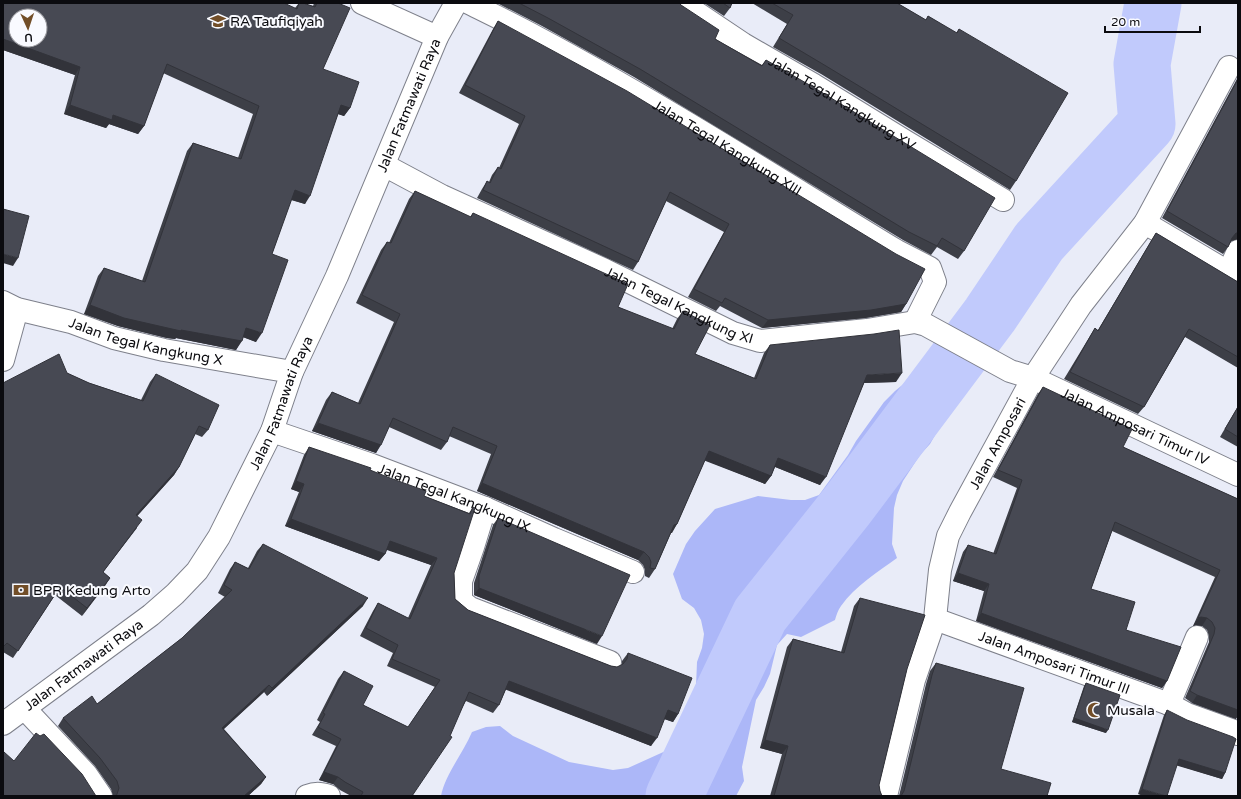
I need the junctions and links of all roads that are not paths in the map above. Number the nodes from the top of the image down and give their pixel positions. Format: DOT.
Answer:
graph roads {
  1 [pos="362,3"];
  2 [pos="456,3"];
  3 [pos="469,3"];
  4 [pos="682,3"];
  5 [pos="437,37"];
  6 [pos="1229,67"];
  7 [pos="384,164"];
  8 [pos="1004,200"];
  9 [pos="1145,223"];
  10 [pos="1238,251"];
  11 [pos="1233,275"];
  12 [pos="10,306"];
  13 [pos="924,325"];
  14 [pos="3,360"];
  15 [pos="292,372"];
  16 [pos="1033,378"];
  17 [pos="272,431"];
  18 [pos="1238,475"];
  19 [pos="485,508"];
  20 [pos="633,572"];
  21 [pos="935,619"];
  22 [pos="1197,637"];
  23 [pos="610,662"];
  24 [pos="1169,704"];
  25 [pos="25,709"];
  26 [pos="3,724"];
  27 [pos="1238,734"];
  28 [pos="101,796"];
  29 [pos="307,796"];
  30 [pos="329,796"];
  31 [pos="886,796"];
  1 -- 5 [label="street"];
  2 -- 5 [label="street, Jalan Fatmawati Raya"];
  3 -- 13 [label="street, Jalan Tegal Kangkung XIII"];
  4 -- 8 [label="street, Jalan Tegal Kangkung XV"];
  5 -- 7 [label="street, Jalan Fatmawati Raya"];
  6 -- 9 [label="street, Jalan Amposari"];
  7 -- 13 [label="street, Jalan Tegal Kangkung XI"];
  7 -- 15 [label="street, Jalan Fatmawati Raya"];
  9 -- 11 [label="street"];
  9 -- 16 [label="street, Jalan Amposari"];
  10 -- 11 [label="street"];
  12 -- 14 [label="street"];
  12 -- 15 [label="street, Jalan Tegal Kangkung X"];
  13 -- 16 [label="street"];
  15 -- 17 [label="street, Jalan Fatmawati Raya"];
  16 -- 18 [label="street, Jalan Amposari Timur IV"];
  16 -- 21 [label="street, Jalan Amposari"];
  17 -- 19 [label="street, Jalan Tegal Kangkung IX"];
  17 -- 25 [label="street, Jalan Fatmawati Raya"];
  19 -- 20 [label="street, Jalan Tegal Kangkung IX"];
  19 -- 23 [label="street"];
  21 -- 24 [label="street, Jalan Amposari Timur III"];
  21 -- 31 [label="street, Jalan Amposari"];
  22 -- 24 [label="street"];
  24 -- 27 [label="street, Jalan Amposari Timur III"];
  25 -- 26 [label="street, Jalan Fatmawati Raya"];
  25 -- 28 [label="street"];
  29 -- 30 [label="street"];
}
